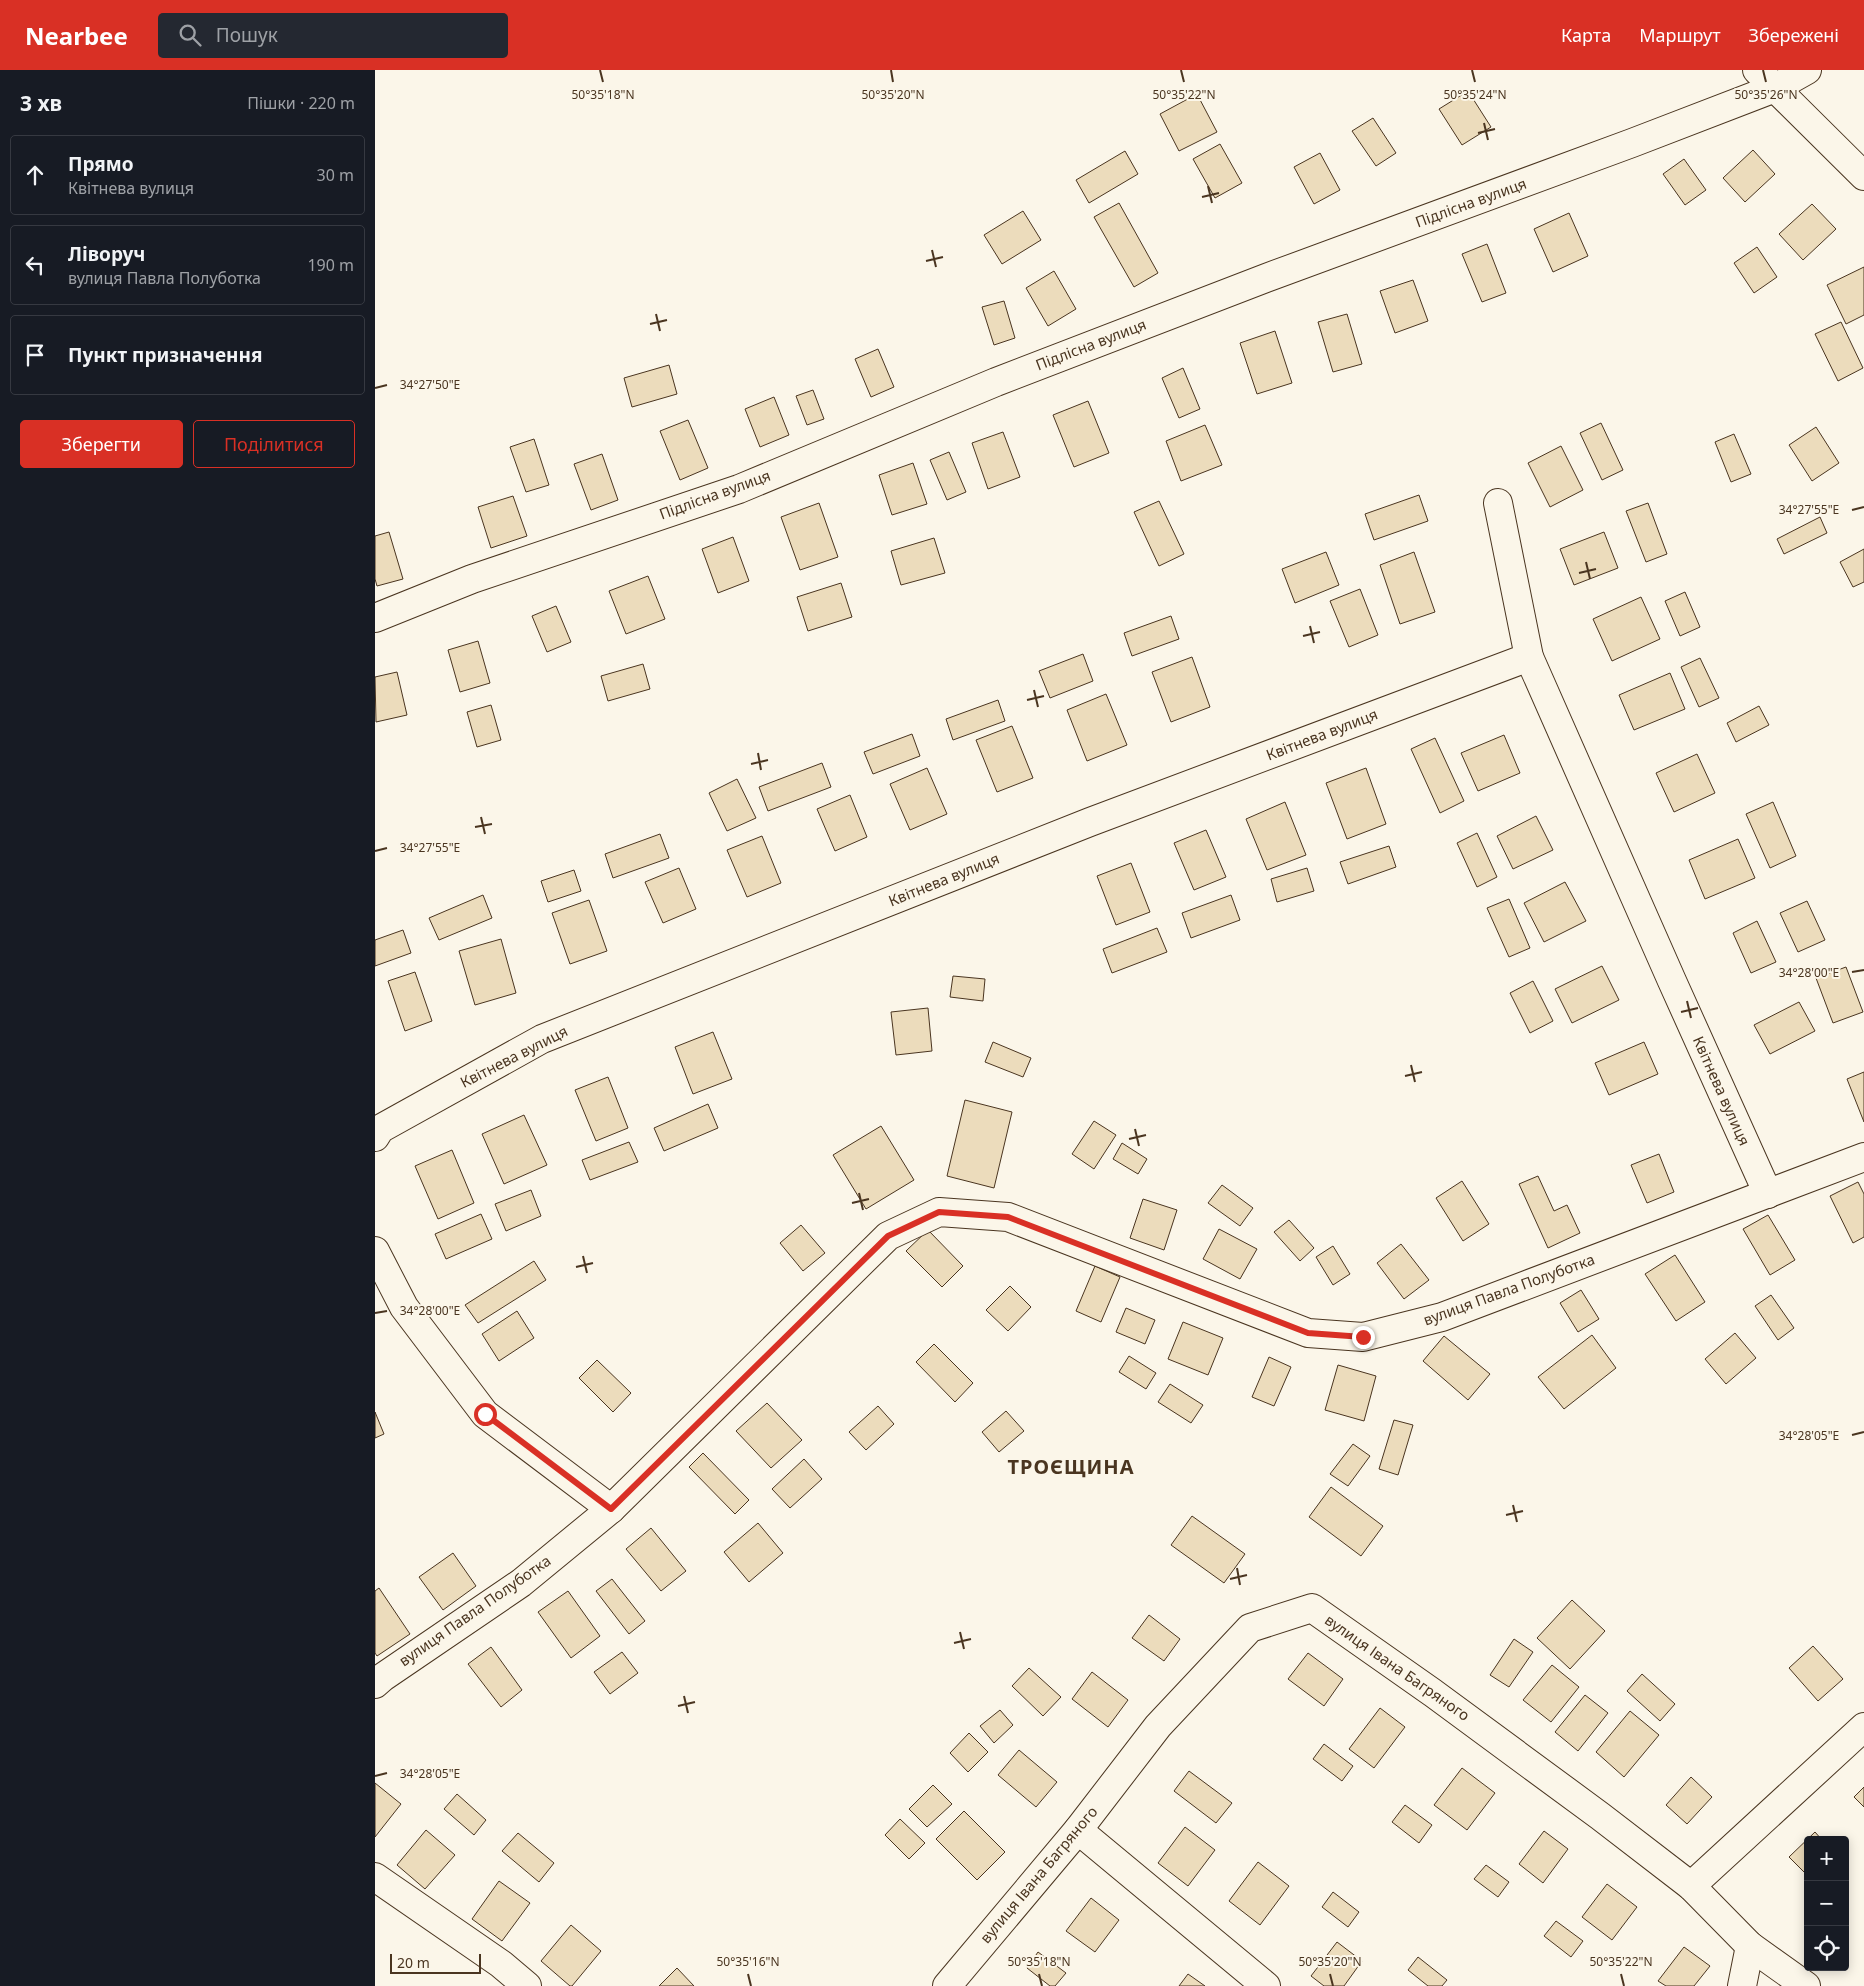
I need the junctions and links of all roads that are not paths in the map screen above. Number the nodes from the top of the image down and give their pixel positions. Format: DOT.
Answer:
graph roads {
  1 [pos="1807,70"];
  2 [pos="1766,79"];
  3 [pos="1864,176"];
  4 [pos="1498,503"];
  5 [pos="375,618"];
  6 [pos="1529,657"];
  7 [pos="375,1137"];
  8 [pos="1864,1157"];
  9 [pos="1769,1194"];
  10 [pos="375,1251"];
  11 [pos="611,1509"];
  12 [pos="375,1684"];
  13 [pos="1864,1727"];
  14 [pos="1078,1830"];
  15 [pos="375,1877"];
  16 [pos="1691,1886"];
  17 [pos="1750,1946"];
  18 [pos="527,1986"];
  19 [pos="947,1986"];
  20 [pos="1266,1986"];
  21 [pos="1742,1986"];
  22 [pos="1806,1986"];
  1 -- 2 [label="street, Підлісна вулиця"];
  2 -- 3 [label="street"];
  2 -- 5 [label="street, Підлісна вулиця"];
  4 -- 6 [label="street, Квітнева вулиця"];
  6 -- 7 [label="street, Квітнева вулиця"];
  6 -- 9 [label="street, Квітнева вулиця"];
  8 -- 9 [label="street, вулиця Павла Полуботка"];
  9 -- 11 [label="street, вулиця Павла Полуботка"];
  10 -- 11 [label="street"];
  11 -- 12 [label="street, вулиця Павла Полуботка"];
  13 -- 16 [label="street"];
  14 -- 16 [label="street, вулиця Івана Багряного"];
  14 -- 19 [label="street, вулиця Івана Багряного"];
  14 -- 20 [label="street"];
  15 -- 18 [label="street"];
  16 -- 17 [label="street, вулиця Івана Багряного"];
  17 -- 21 [label="street"];
  17 -- 22 [label="street, вулиця Івана Багряного"];
}
